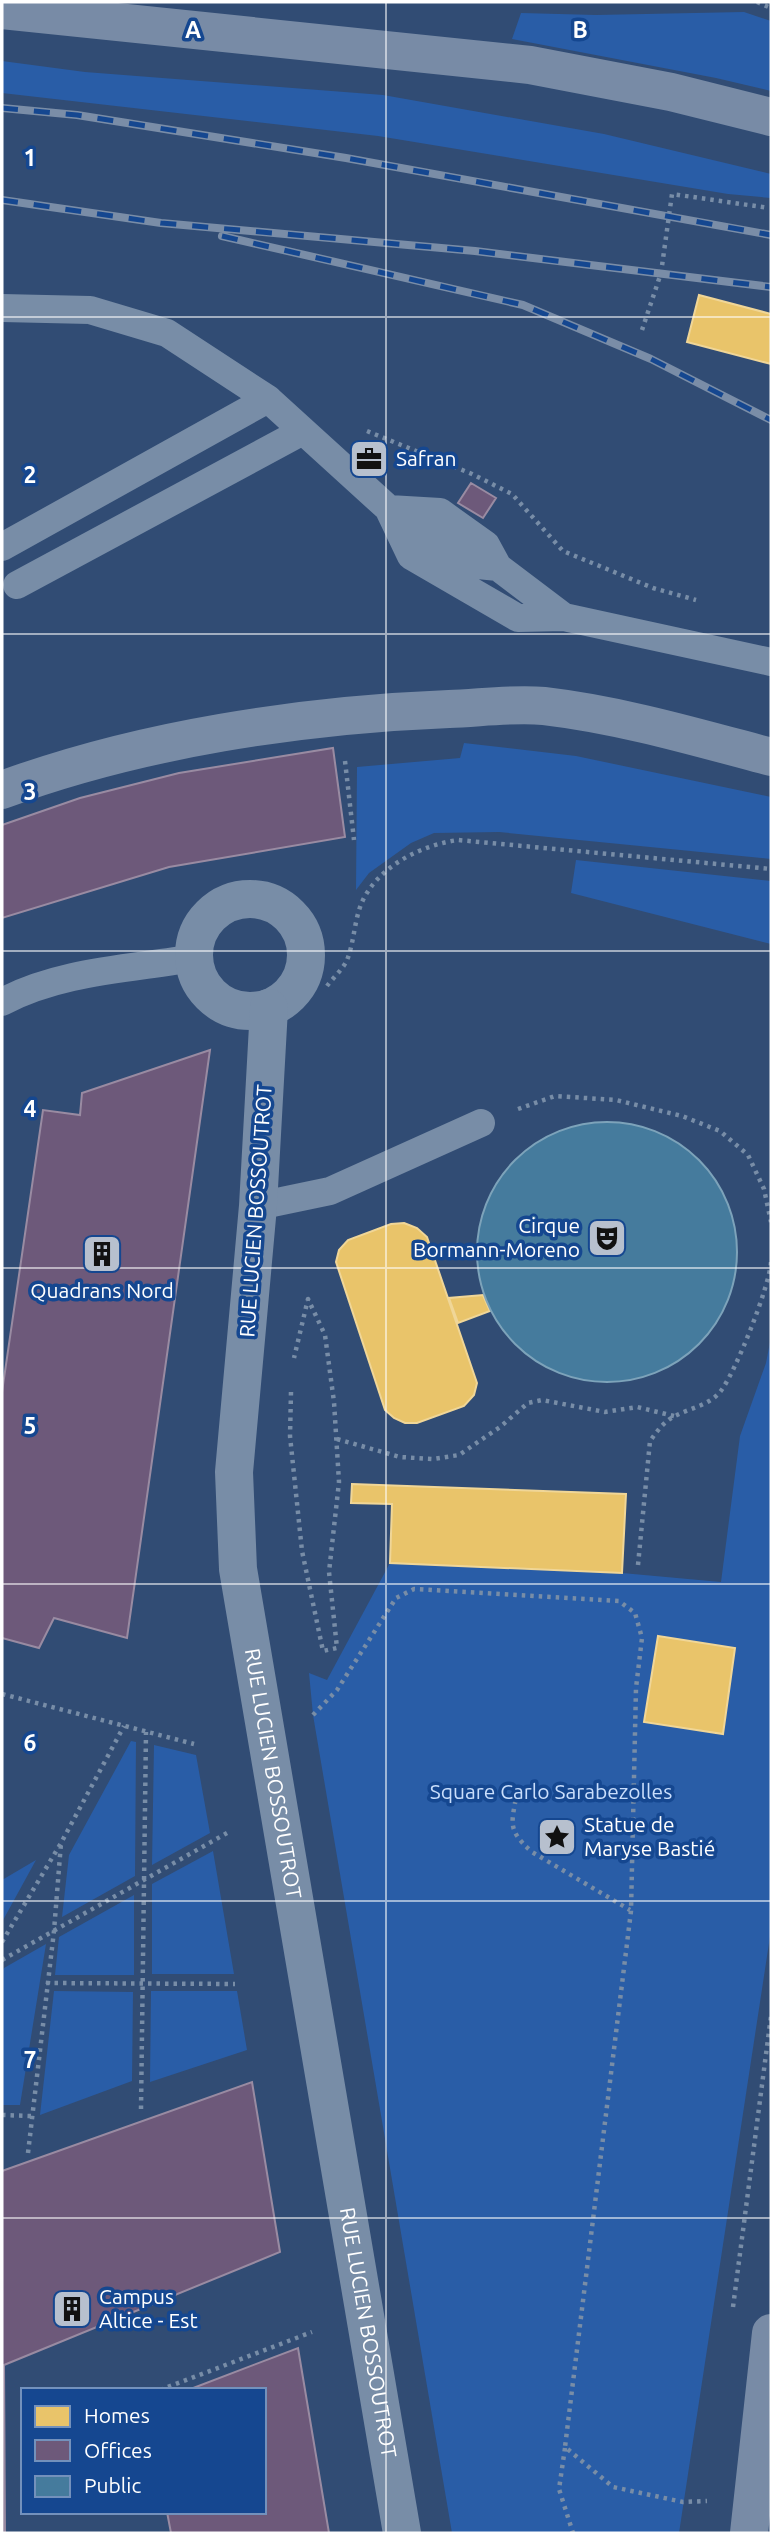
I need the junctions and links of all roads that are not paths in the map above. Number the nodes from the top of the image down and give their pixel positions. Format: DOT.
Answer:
graph roads {
  1 [pos="2,10"];
  2 [pos="771,117"];
  3 [pos="2,308"];
  4 [pos="268,399"];
  5 [pos="303,431"];
  6 [pos="389,509"];
  7 [pos="2,547"];
  8 [pos="17,584"];
  9 [pos="564,617"];
  10 [pos="771,662"];
  11 [pos="771,757"];
  12 [pos="2,790"];
  13 [pos="194,958"];
  14 [pos="2,1002"];
  15 [pos="269,1008"];
  16 [pos="481,1123"];
  17 [pos="258,1206"];
  18 [pos="771,2333"];
  19 [pos="402,2533"];
  20 [pos="749,2533"];
  1 -- 2 [label="main road"];
  3 -- 4 [label="lane"];
  4 -- 5 [label="lane"];
  4 -- 7 [label="lane"];
  5 -- 6 [label="lane"];
  5 -- 8 [label="lane"];
  6 -- 9 [label="lane"];
  6 -- 9 [label="lane"];
  9 -- 10 [label="lane"];
  11 -- 12 [label="highway"];
  13 -- 14 [label="lane"];
  13 -- 15 [label="street"];
  13 -- 15 [label="street"];
  15 -- 17 [label="street, RUE LUCIEN BOSSOUTROT"];
  16 -- 17 [label="lane"];
  17 -- 19 [label="street, RUE LUCIEN BOSSOUTROT"];
  18 -- 20 [label="main road"];
}
